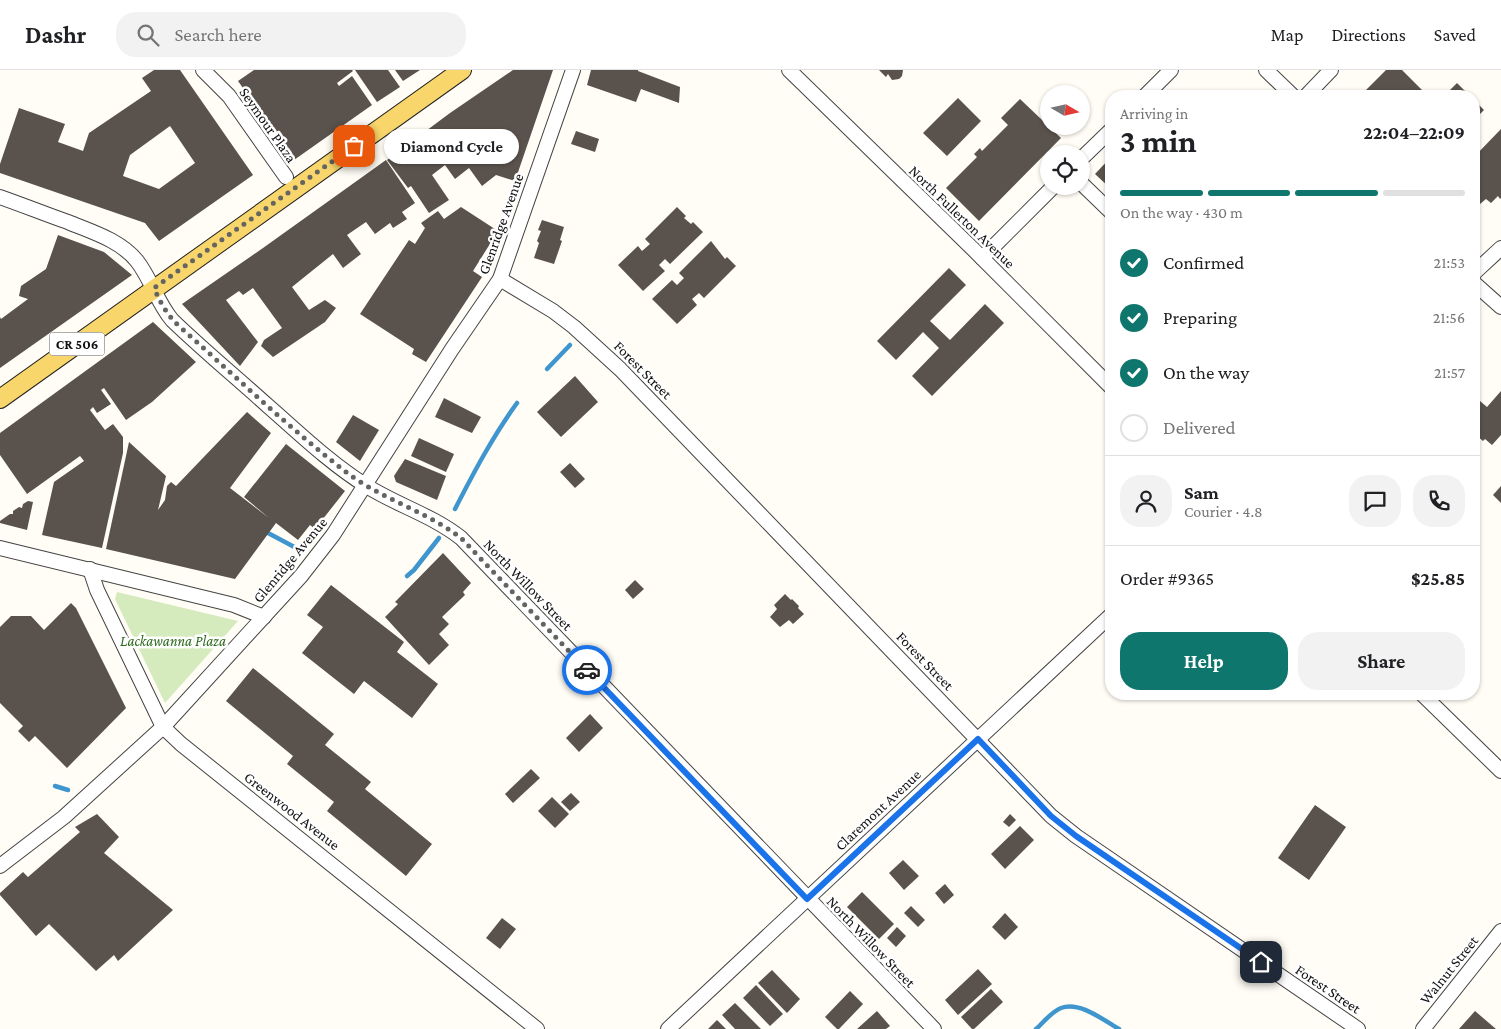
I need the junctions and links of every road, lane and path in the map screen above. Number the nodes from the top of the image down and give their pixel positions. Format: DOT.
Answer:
graph roads {
  1 [pos="202,70"];
  2 [pos="462,70"];
  3 [pos="573,70"];
  4 [pos="789,70"];
  5 [pos="1171,70"];
  6 [pos="1266,70"];
  7 [pos="1331,70"];
  8 [pos="1151,90"];
  9 [pos="1287,90"];
  10 [pos="1312,90"];
  11 [pos="1105,136"];
  12 [pos="1090,150"];
  13 [pos="286,177"];
  14 [pos="1090,192"];
  15 [pos="1045,195"];
  16 [pos="0,197"];
  17 [pos="1105,206"];
  18 [pos="1501,248"];
  19 [pos="982,258"];
  20 [pos="1480,267"];
  21 [pos="500,279"];
  22 [pos="154,288"];
  23 [pos="1480,288"];
  24 [pos="1501,307"];
  25 [pos="1105,382"];
  26 [pos="0,399"];
  27 [pos="365,485"];
  28 [pos="0,548"];
  29 [pos="90,569"];
  30 [pos="264,617"];
  31 [pos="1105,620"];
  32 [pos="1428,700"];
  33 [pos="163,727"];
  34 [pos="978,739"];
  35 [pos="1501,771"];
  36 [pos="0,866"];
  37 [pos="807,899"];
  38 [pos="1501,931"];
  39 [pos="537,1029"];
  40 [pos="668,1029"];
  41 [pos="934,1029"];
  42 [pos="1358,1029"];
  43 [pos="1423,1029"];
  1 -- 13 [label="street, Seymour Plaza"];
  2 -- 22 [label="main road, CR 506"];
  3 -- 21 [label="street, Glenridge Avenue"];
  4 -- 19 [label="street, North Fullerton Avenue"];
  5 -- 8 [label="street"];
  6 -- 9 [label="street"];
  7 -- 10 [label="street"];
  11 -- 12 [label="street"];
  14 -- 17 [label="street"];
  15 -- 19 [label="street"];
  16 -- 22 [label="street, North Willow Street"];
  18 -- 20 [label="street"];
  19 -- 25 [label="street, North Fullerton Avenue"];
  21 -- 27 [label="street, Glenridge Avenue"];
  21 -- 34 [label="street, Forest Street"];
  22 -- 26 [label="main road, CR 506"];
  22 -- 27 [label="street, North Willow Street"];
  23 -- 24 [label="street"];
  27 -- 30 [label="street, Glenridge Avenue"];
  27 -- 37 [label="street, North Willow Street"];
  28 -- 29 [label="street"];
  29 -- 30 [label="street"];
  29 -- 33 [label="street, Greenwood Avenue"];
  30 -- 33 [label="street, Glenridge Avenue"];
  31 -- 34 [label="street, Claremont Avenue"];
  32 -- 35 [label="street"];
  33 -- 36 [label="street, Glenridge Avenue"];
  33 -- 39 [label="street, Greenwood Avenue"];
  34 -- 37 [label="street, Claremont Avenue"];
  34 -- 42 [label="street, Forest Street"];
  37 -- 40 [label="street, Claremont Avenue"];
  37 -- 41 [label="street, North Willow Street"];
  38 -- 43 [label="street, Walnut Street"];
}
